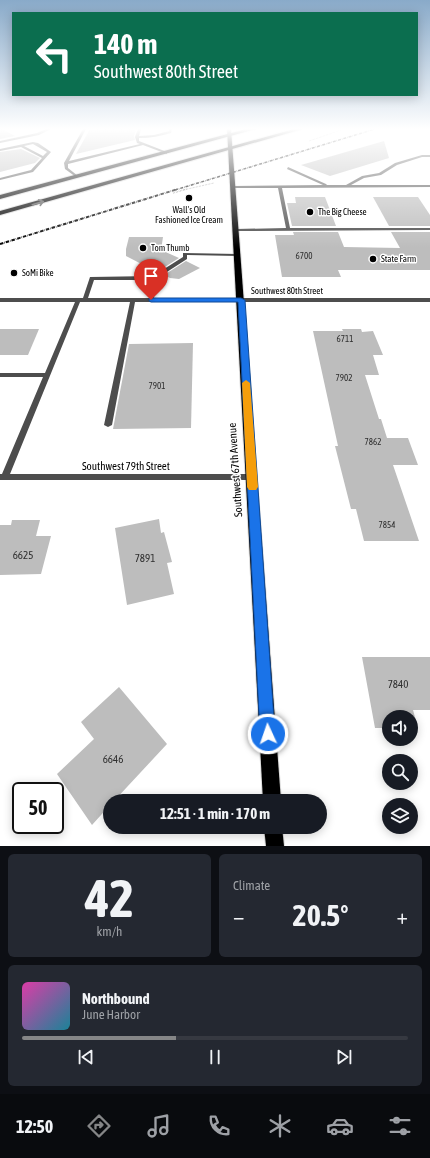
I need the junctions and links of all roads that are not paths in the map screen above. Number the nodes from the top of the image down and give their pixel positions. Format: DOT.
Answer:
graph roads {
  1 [pos="34,168"];
  2 [pos="67,168"];
  3 [pos="105,168"];
  4 [pos="161,168"];
  5 [pos="232,168"];
  6 [pos="289,168"];
  7 [pos="389,168"];
  8 [pos="76,176"];
  9 [pos="0,179"];
  10 [pos="327,186"];
  11 [pos="347,186"];
  12 [pos="430,186"];
  13 [pos="280,187"];
  14 [pos="234,188"];
  15 [pos="0,197"];
  16 [pos="0,213"];
  17 [pos="430,228"];
  18 [pos="288,229"];
  19 [pos="236,230"];
  20 [pos="238,255"];
  21 [pos="154,278"];
  22 [pos="0,300"];
  23 [pos="81,300"];
  24 [pos="133,300"];
  25 [pos="151,300"];
  26 [pos="241,300"];
  27 [pos="430,300"];
  28 [pos="0,375"];
  29 [pos="47,375"];
  30 [pos="108,425"];
  31 [pos="252,477"];
  32 [pos="2,478"];
  33 [pos="272,794"];
  34 [pos="274,834"];
  35 [pos="275,846"];
  1 -- 9 [label="street"];
  2 -- 8 [label="street"];
  3 -- 8 [label="highway"];
  16 -- 4 [label="highway, one-way"];
  5 -- 14 [label="main road, Southwest 67th Avenue"];
  6 -- 10 [label="street"];
  7 -- 11 [label="street"];
  8 -- 15 [label="highway"];
  10 -- 11 [label="street"];
  10 -- 13 [label="street"];
  11 -- 12 [label="street"];
  13 -- 14 [label="street"];
  13 -- 18 [label="street"];
  14 -- 19 [label="main road, Southwest 67th Avenue"];
  17 -- 18 [label="street"];
  18 -- 19 [label="street"];
  19 -- 20 [label="main road, Southwest 67th Avenue"];
  20 -- 21 [label="street"];
  20 -- 26 [label="main road, Southwest 67th Avenue"];
  21 -- 23 [label="street"];
  21 -- 25 [label="street"];
  22 -- 23 [label="street, Southwest 80th Street"];
  23 -- 24 [label="street, Southwest 80th Street"];
  23 -- 29 [label="street"];
  24 -- 25 [label="street, Southwest 80th Street"];
  24 -- 30 [label="street"];
  25 -- 26 [label="street, Southwest 80th Street"];
  26 -- 27 [label="street, Southwest 80th Street"];
  26 -- 31 [label="main road, Southwest 67th Avenue"];
  28 -- 29 [label="street"];
  29 -- 32 [label="street"];
  31 -- 32 [label="street, Southwest 79th Street"];
  31 -- 33 [label="main road, Southwest 67th Avenue"];
  34 -- 35 [label="main road"];
}
